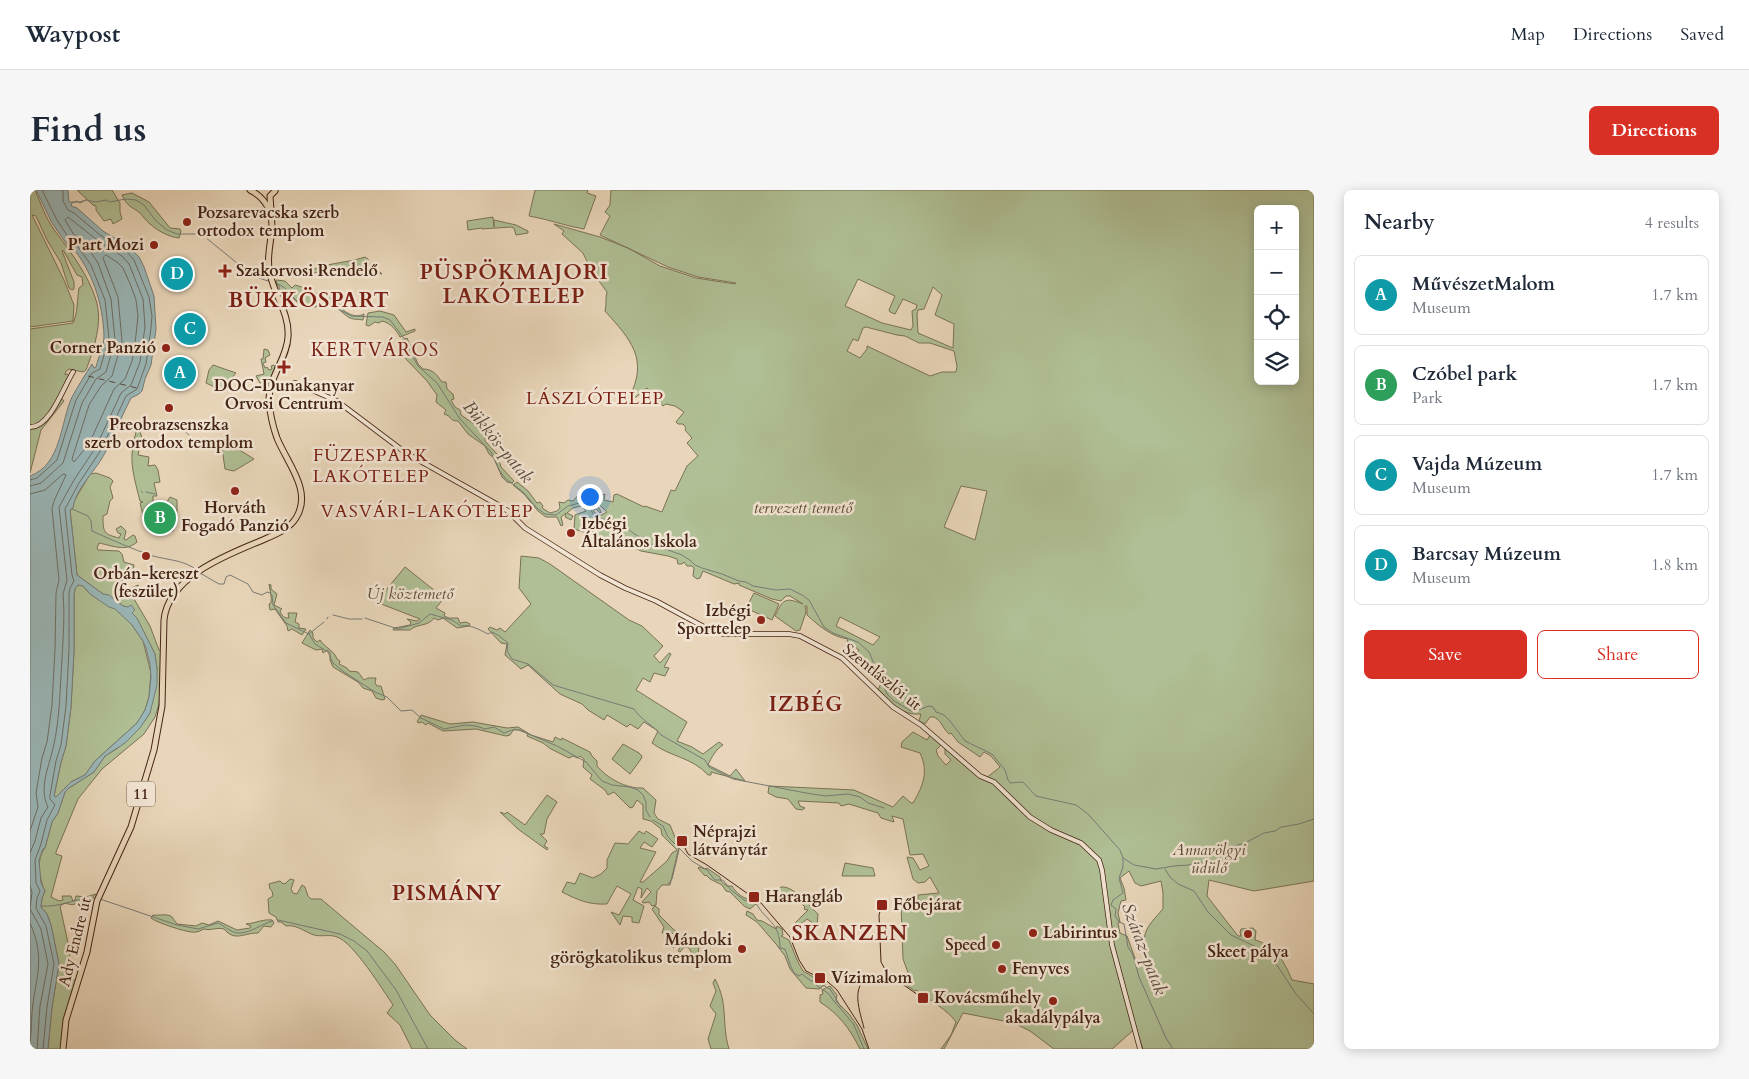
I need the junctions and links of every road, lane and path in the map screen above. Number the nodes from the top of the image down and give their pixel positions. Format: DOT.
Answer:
graph roads {
  1 [pos="250,190"];
  2 [pos="275,191"];
  3 [pos="271,217"];
  4 [pos="73,372"];
  5 [pos="274,379"];
  6 [pos="280,386"];
  7 [pos="272,387"];
  8 [pos="30,427"];
  9 [pos="63,1049"];
  10 [pos="1140,1049"];
  1 -- 3 [label="main road"];
  2 -- 3 [label="main road"];
  3 -- 5 [label="main road, 11"];
  4 -- 8 [label="main road"];
  5 -- 6 [label="main road"];
  5 -- 7 [label="main road, 11"];
  6 -- 7 [label="main road, Szentlászlói út"];
  6 -- 10 [label="main road, Szentlászlói út"];
  7 -- 9 [label="main road, Ady Endre út / 11"];
}
